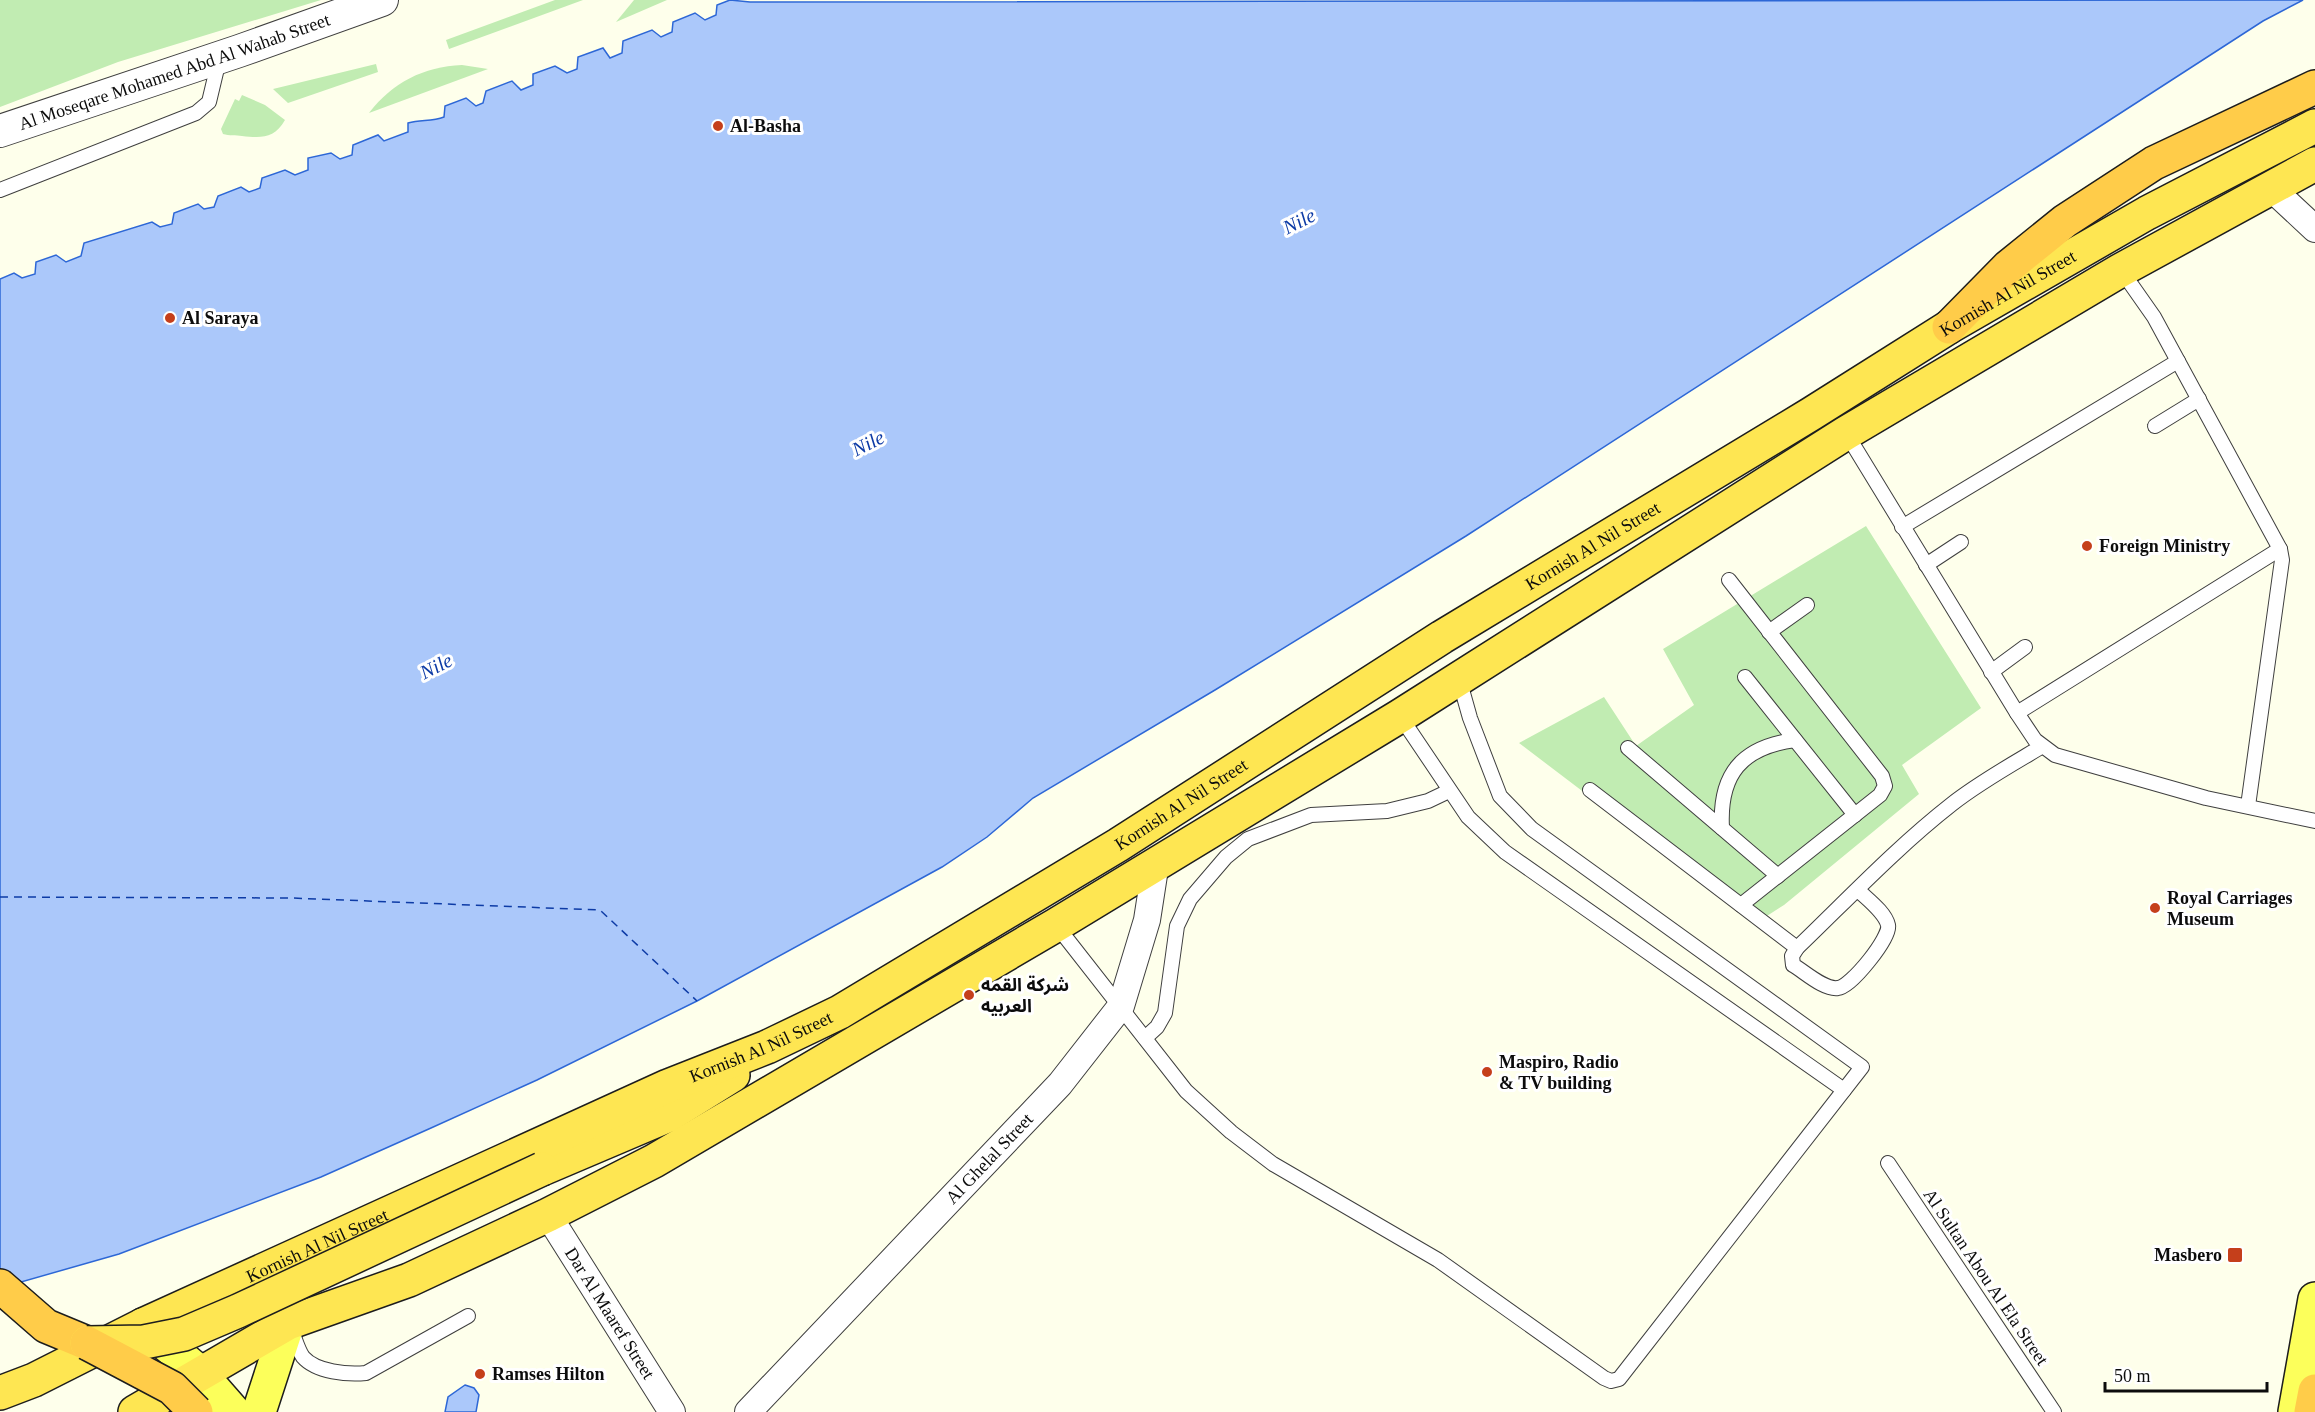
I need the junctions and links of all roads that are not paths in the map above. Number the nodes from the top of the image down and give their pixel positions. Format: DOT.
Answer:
graph roads {
  1 [pos="373,2"];
  2 [pos="219,58"];
  3 [pos="2315,87"];
  4 [pos="2315,126"];
  5 [pos="0,131"];
  6 [pos="2315,164"];
  7 [pos="2271,188"];
  8 [pos="0,190"];
  9 [pos="2315,229"];
  10 [pos="2121,270"];
  11 [pos="1949,327"];
  12 [pos="2178,361"];
  13 [pos="2199,399"];
  14 [pos="2155,426"];
  15 [pos="1846,433"];
  16 [pos="1902,527"];
  17 [pos="1960,542"];
  18 [pos="2280,549"];
  19 [pos="1926,565"];
  20 [pos="1729,580"];
  21 [pos="1807,605"];
  22 [pos="1769,632"];
  23 [pos="2025,647"];
  24 [pos="1991,672"];
  25 [pos="1745,677"];
  26 [pos="1460,679"];
  27 [pos="2017,713"];
  28 [pos="1400,716"];
  29 [pos="1795,740"];
  30 [pos="2042,747"];
  31 [pos="1628,748"];
  32 [pos="1590,790"];
  33 [pos="1449,791"];
  34 [pos="2248,806"];
  35 [pos="1855,815"];
  36 [pos="2315,821"];
  37 [pos="1722,828"];
  38 [pos="1156,862"];
  39 [pos="1778,876"];
  40 [pos="1858,890"];
  41 [pos="1741,905"];
  42 [pos="1056,925"];
  43 [pos="1797,948"];
  44 [pos="1121,1006"];
  45 [pos="1145,1038"];
  46 [pos="766,1047"];
  47 [pos="1844,1090"];
  48 [pos="1888,1163"];
  49 [pos="548,1215"];
  50 [pos="277,1265"];
  51 [pos="0,1286"];
  52 [pos="2315,1299"];
  53 [pos="468,1316"];
  54 [pos="298,1319"];
  55 [pos="143,1325"];
  56 [pos="87,1344"];
  57 [pos="199,1372"];
  58 [pos="2315,1391"];
  59 [pos="0,1393"];
  60 [pos="151,1408"];
  61 [pos="196,1412"];
  62 [pos="234,1412"];
  63 [pos="259,1412"];
  64 [pos="672,1412"];
  65 [pos="748,1412"];
  66 [pos="2054,1412"];
  67 [pos="2295,1412"];
  68 [pos="2311,1412"];
  1 -- 2 [label="street, Al Moseqare Mohamed Abd Al Wahab Street"];
  2 -- 5 [label="street, Al Moseqare Mohamed Abd Al Wahab Street"];
  2 -- 8 [label="lane"];
  3 -- 11 [label="highway"];
  4 -- 11 [label="highway, Kornish Al Nil Street"];
  6 -- 7 [label="highway, Kornish Al Nil Street"];
  7 -- 9 [label="street"];
  7 -- 10 [label="highway, Kornish Al Nil Street"];
  10 -- 12 [label="lane"];
  10 -- 15 [label="highway, Kornish Al Nil Street"];
  11 -- 46 [label="highway, Kornish Al Nil Street"];
  12 -- 13 [label="lane"];
  12 -- 16 [label="lane"];
  13 -- 14 [label="lane"];
  13 -- 18 [label="lane"];
  15 -- 16 [label="lane"];
  15 -- 26 [label="highway, Kornish Al Nil Street"];
  16 -- 19 [label="lane"];
  17 -- 19 [label="lane"];
  18 -- 27 [label="lane"];
  18 -- 34 [label="lane"];
  19 -- 24 [label="lane"];
  20 -- 22 [label="lane"];
  21 -- 22 [label="lane"];
  22 -- 35 [label="lane"];
  23 -- 24 [label="lane"];
  24 -- 27 [label="lane"];
  25 -- 29 [label="lane"];
  26 -- 28 [label="highway, Kornish Al Nil Street"];
  26 -- 47 [label="lane"];
  27 -- 30 [label="lane"];
  28 -- 33 [label="lane"];
  28 -- 38 [label="highway, Kornish Al Nil Street"];
  29 -- 35 [label="lane"];
  29 -- 37 [label="lane"];
  30 -- 34 [label="lane"];
  30 -- 40 [label="lane"];
  31 -- 37 [label="lane"];
  32 -- 41 [label="lane"];
  33 -- 45 [label="lane"];
  33 -- 47 [label="lane"];
  34 -- 36 [label="lane"];
  35 -- 39 [label="lane"];
  37 -- 39 [label="lane"];
  38 -- 42 [label="highway, Kornish Al Nil Street"];
  38 -- 44 [label="street, Al Ghelal Street"];
  39 -- 41 [label="lane"];
  40 -- 43 [label="lane"];
  40 -- 43 [label="lane"];
  41 -- 43 [label="lane"];
  42 -- 44 [label="lane"];
  42 -- 49 [label="highway, Kornish Al Nil Street"];
  44 -- 45 [label="lane"];
  44 -- 65 [label="street, Al Ghelal Street"];
  45 -- 47 [label="lane"];
  46 -- 50 [label="highway, Kornish Al Nil Street"];
  46 -- 56 [label="highway, bridge"];
  48 -- 66 [label="lane, Al Sultan Abou Al Ela Street"];
  49 -- 54 [label="highway, Kornish Al Nil Street"];
  49 -- 64 [label="street, Dar Al Maaref Street"];
  50 -- 54 [label="highway"];
  50 -- 55 [label="highway, Kornish Al Nil Street"];
  51 -- 56 [label="highway"];
  52 -- 67 [label="main road"];
  53 -- 54 [label="lane"];
  54 -- 57 [label="highway, Kornish Al Nil Street"];
  54 -- 63 [label="main road"];
  55 -- 57 [label="main road"];
  55 -- 59 [label="highway, Kornish Al Nil Street"];
  56 -- 61 [label="highway, bridge"];
  57 -- 60 [label="highway, Kornish Al Nil Street"];
  57 -- 62 [label="main road"];
  58 -- 68 [label="highway"];
}
